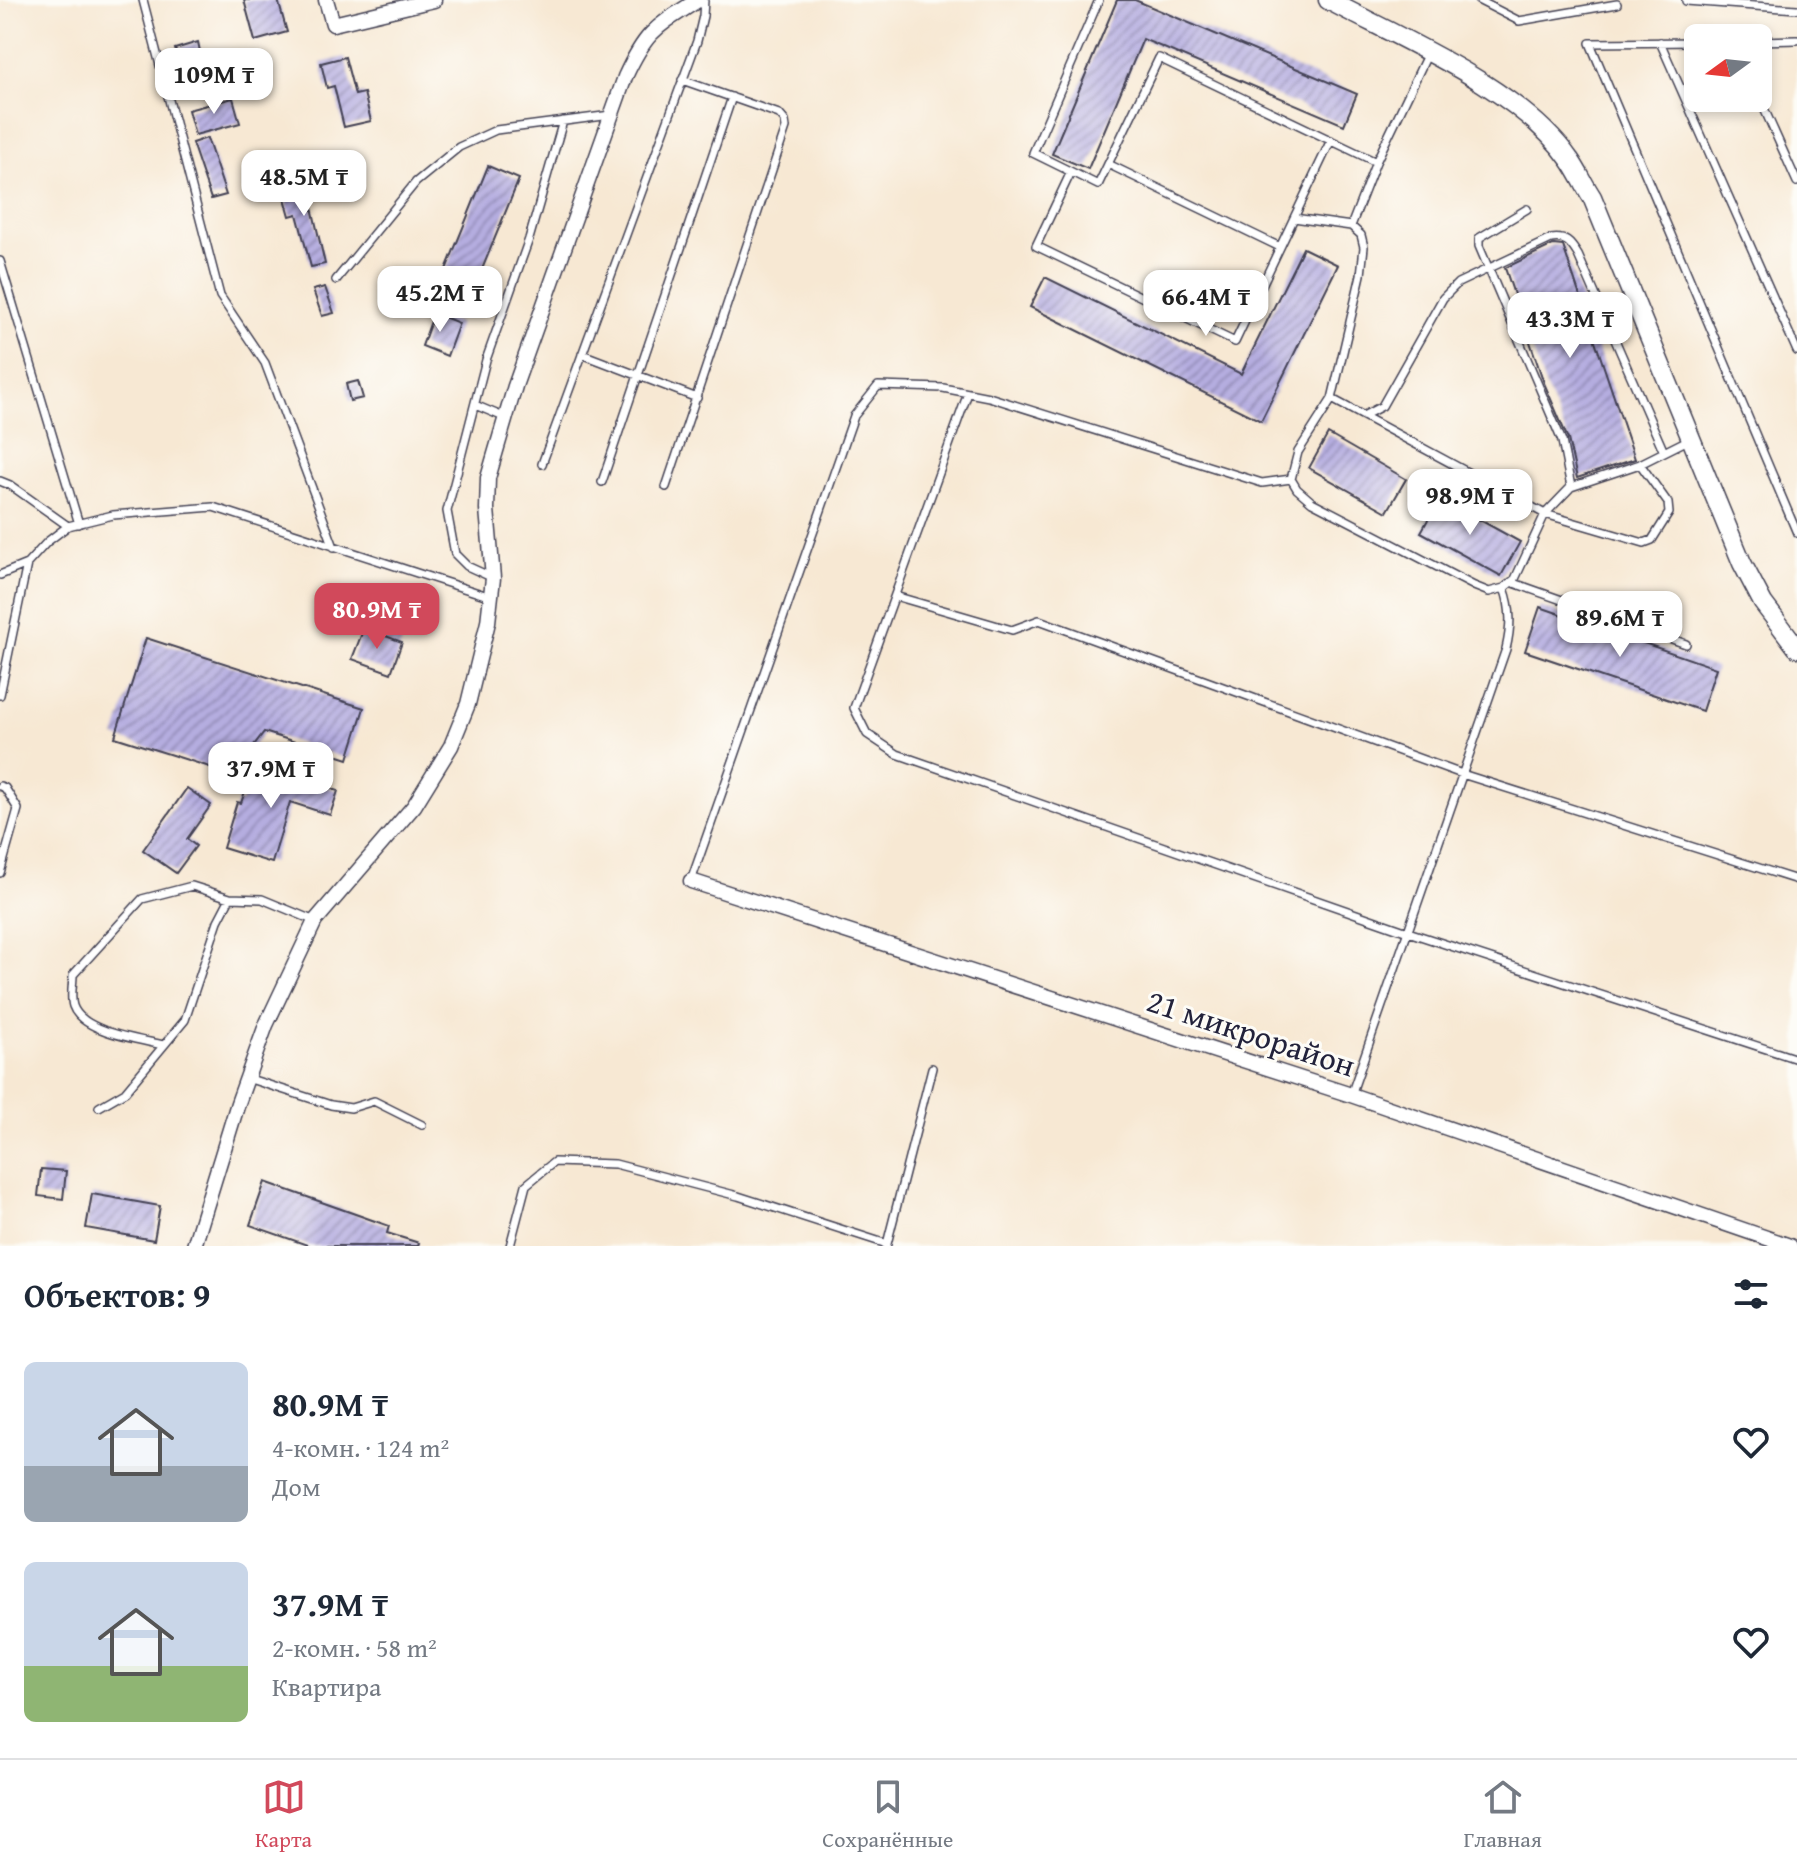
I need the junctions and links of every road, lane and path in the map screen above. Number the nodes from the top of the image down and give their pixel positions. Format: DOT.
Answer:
graph roads {
  1 [pos="143,0"];
  2 [pos="326,0"];
  3 [pos="434,0"];
  4 [pos="701,0"];
  5 [pos="1099,0"];
  6 [pos="1328,0"];
  7 [pos="1478,0"];
  8 [pos="1686,1"];
  9 [pos="1752,3"];
  10 [pos="1617,4"];
  11 [pos="1797,9"];
  12 [pos="1797,40"];
  13 [pos="1772,41"];
  14 [pos="1660,42"];
  15 [pos="1684,42"];
  16 [pos="1428,53"];
  17 [pos="682,80"];
  18 [pos="732,97"];
  19 [pos="1766,112"];
  20 [pos="611,115"];
  21 [pos="563,121"];
  22 [pos="1331,140"];
  23 [pos="1376,162"];
  24 [pos="1108,164"];
  25 [pos="1071,172"];
  26 [pos="1797,182"];
  27 [pos="1527,209"];
  28 [pos="1294,218"];
  29 [pos="1351,226"];
  30 [pos="1280,247"];
  31 [pos="0,261"];
  32 [pos="1488,269"];
  33 [pos="336,280"];
  34 [pos="1797,351"];
  35 [pos="582,354"];
  36 [pos="638,376"];
  37 [pos="968,393"];
  38 [pos="697,398"];
  39 [pos="1332,399"];
  40 [pos="475,405"];
  41 [pos="1363,416"];
  42 [pos="506,418"];
  43 [pos="1690,439"];
  44 [pos="1664,452"];
  45 [pos="542,464"];
  46 [pos="1640,464"];
  47 [pos="0,474"];
  48 [pos="1291,479"];
  49 [pos="0,481"];
  50 [pos="602,482"];
  51 [pos="10,485"];
  52 [pos="666,487"];
  53 [pos="1571,487"];
  54 [pos="1545,514"];
  55 [pos="79,524"];
  56 [pos="68,526"];
  57 [pos="1797,533"];
  58 [pos="334,547"];
  59 [pos="27,564"];
  60 [pos="0,575"];
  61 [pos="493,578"];
  62 [pos="1508,585"];
  63 [pos="895,596"];
  64 [pos="491,597"];
  65 [pos="1686,644"];
  66 [pos="1797,648"];
  67 [pos="0,695"];
  68 [pos="1462,774"];
  69 [pos="0,786"];
  70 [pos="0,873"];
  71 [pos="1797,880"];
  72 [pos="691,881"];
  73 [pos="230,898"];
  74 [pos="315,921"];
  75 [pos="1408,932"];
  76 [pos="163,1045"];
  77 [pos="1797,1059"];
  78 [pos="932,1068"];
  79 [pos="247,1078"];
  80 [pos="1351,1095"];
  81 [pos="99,1107"];
  82 [pos="422,1125"];
  83 [pos="886,1245"];
  84 [pos="194,1246"];
  85 [pos="510,1246"];
  86 [pos="1790,1246"];
  1 -- 58 [label="lane"];
  2 -- 3 [label="street"];
  4 -- 17 [label="lane"];
  4 -- 20 [label="street"];
  5 -- 25 [label="lane"];
  6 -- 16 [label="street"];
  7 -- 10 [label="lane"];
  8 -- 9 [label="lane"];
  9 -- 11 [label="lane"];
  12 -- 13 [label="lane"];
  14 -- 15 [label="lane"];
  14 -- 34 [label="lane"];
  14 -- 57 [label="lane"];
  16 -- 23 [label="lane"];
  16 -- 43 [label="street"];
  17 -- 18 [label="lane"];
  17 -- 35 [label="lane"];
  18 -- 36 [label="lane"];
  18 -- 38 [label="lane"];
  19 -- 26 [label="lane"];
  20 -- 21 [label="lane"];
  20 -- 42 [label="street"];
  21 -- 33 [label="lane"];
  21 -- 40 [label="lane"];
  22 -- 23 [label="lane"];
  22 -- 24 [label="lane"];
  22 -- 28 [label="lane"];
  23 -- 29 [label="lane"];
  24 -- 25 [label="lane"];
  24 -- 30 [label="lane"];
  25 -- 30 [label="lane"];
  27 -- 32 [label="lane"];
  28 -- 29 [label="lane"];
  28 -- 30 [label="lane"];
  29 -- 39 [label="lane"];
  31 -- 55 [label="lane"];
  32 -- 41 [label="lane"];
  32 -- 44 [label="lane"];
  32 -- 53 [label="lane"];
  35 -- 36 [label="lane"];
  35 -- 45 [label="lane"];
  36 -- 38 [label="lane"];
  36 -- 50 [label="lane"];
  37 -- 48 [label="lane"];
  37 -- 63 [label="lane"];
  37 -- 72 [label="lane"];
  38 -- 52 [label="lane"];
  39 -- 41 [label="lane"];
  39 -- 48 [label="lane"];
  40 -- 42 [label="lane"];
  40 -- 61 [label="lane"];
  41 -- 54 [label="lane"];
  42 -- 61 [label="street"];
  43 -- 44 [label="lane"];
  43 -- 66 [label="street"];
  44 -- 46 [label="lane"];
  46 -- 53 [label="lane"];
  46 -- 54 [label="lane"];
  47 -- 51 [label="lane"];
  48 -- 62 [label="lane"];
  49 -- 51 [label="lane"];
  51 -- 56 [label="lane"];
  53 -- 54 [label="lane"];
  54 -- 62 [label="lane"];
  55 -- 56 [label="lane"];
  55 -- 58 [label="lane"];
  56 -- 59 [label="lane"];
  58 -- 64 [label="lane"];
  59 -- 60 [label="lane"];
  59 -- 67 [label="lane"];
  61 -- 64 [label="street"];
  62 -- 65 [label="lane"];
  62 -- 68 [label="lane"];
  63 -- 68 [label="lane"];
  63 -- 75 [label="lane"];
  64 -- 74 [label="street"];
  68 -- 71 [label="lane"];
  68 -- 75 [label="lane"];
  69 -- 70 [label="lane"];
  72 -- 80 [label="street, 21 микрорайон"];
  73 -- 74 [label="lane"];
  73 -- 76 [label="lane"];
  73 -- 76 [label="lane"];
  74 -- 79 [label="street"];
  75 -- 77 [label="lane"];
  75 -- 80 [label="lane"];
  76 -- 81 [label="lane"];
  78 -- 83 [label="lane"];
  79 -- 82 [label="lane"];
  79 -- 84 [label="street"];
  80 -- 86 [label="street, 21 микрорайон"];
  83 -- 85 [label="lane"];
}
